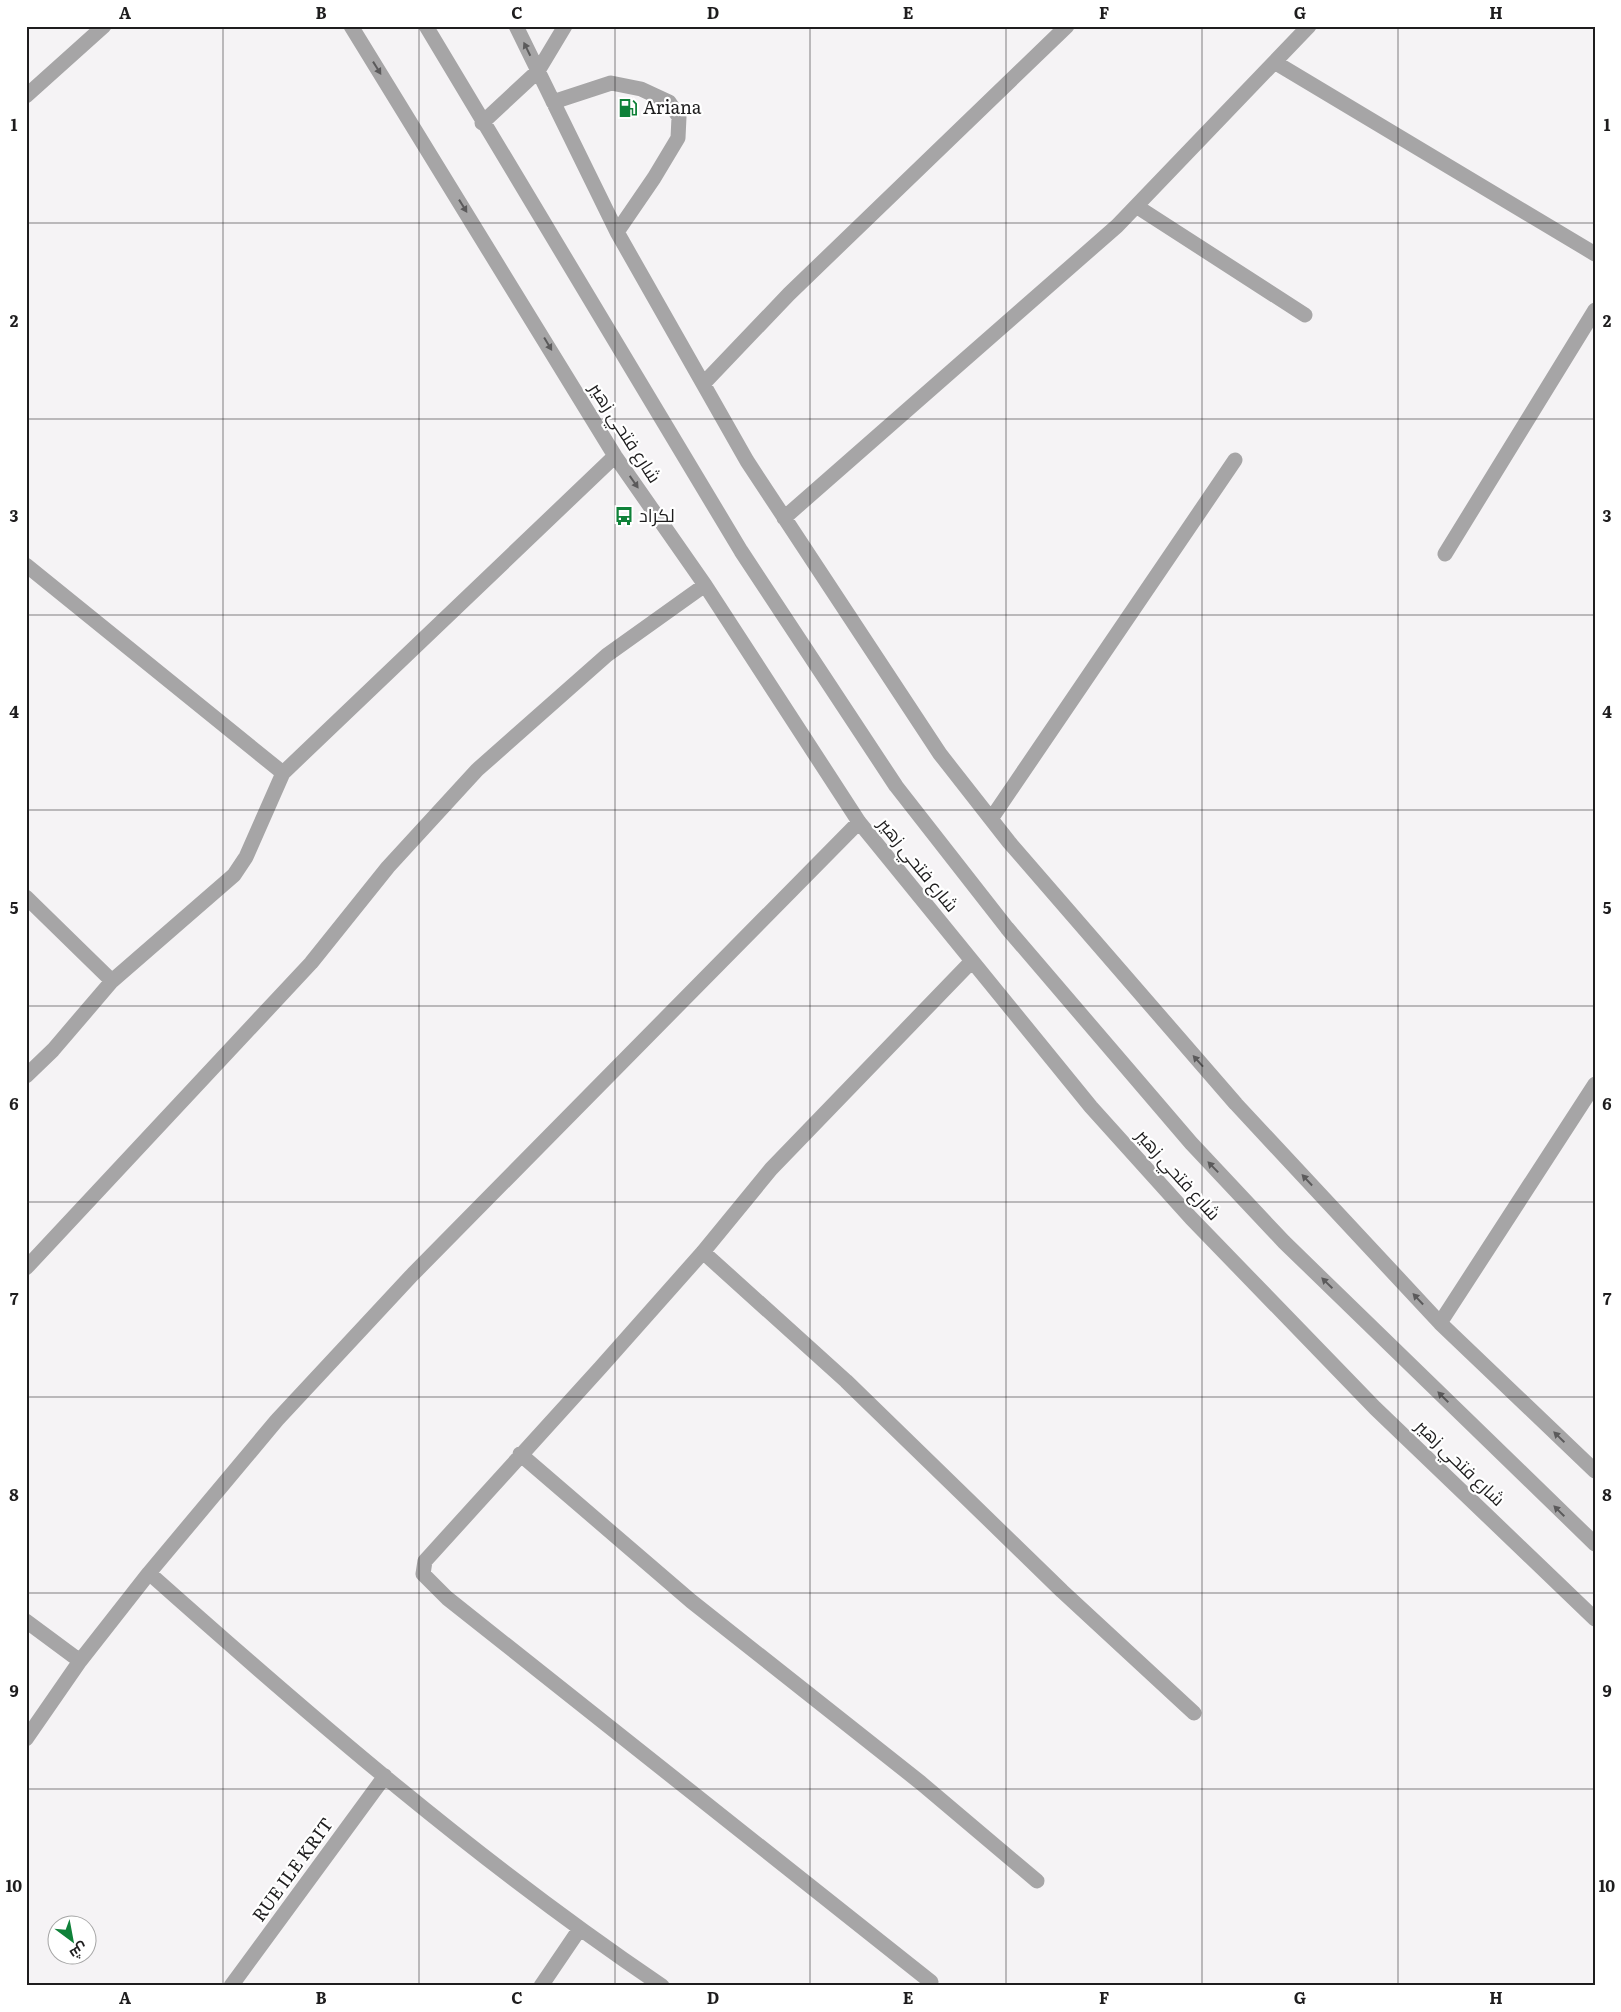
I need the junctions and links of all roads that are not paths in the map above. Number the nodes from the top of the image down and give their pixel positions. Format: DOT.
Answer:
graph roads {
  1 [pos="104,26"];
  2 [pos="351,26"];
  3 [pos="426,26"];
  4 [pos="516,26"];
  5 [pos="565,26"];
  6 [pos="1067,26"];
  7 [pos="1309,26"];
  8 [pos="1276,63"];
  9 [pos="538,71"];
  10 [pos="26,96"];
  11 [pos="553,102"];
  12 [pos="482,123"];
  13 [pos="1136,206"];
  14 [pos="617,232"];
  15 [pos="1595,254"];
  16 [pos="1595,310"];
  17 [pos="1305,315"];
  18 [pos="704,383"];
  19 [pos="615,456"];
  20 [pos="1235,460"];
  21 [pos="784,518"];
  22 [pos="1445,554"];
  23 [pos="26,565"];
  24 [pos="705,585"];
  25 [pos="283,773"];
  26 [pos="991,819"];
  27 [pos="859,822"];
  28 [pos="26,897"];
  29 [pos="972,961"];
  30 [pos="112,980"];
  31 [pos="26,1076"];
  32 [pos="1595,1084"];
  33 [pos="703,1252"];
  34 [pos="26,1268"];
  35 [pos="1440,1323"];
  36 [pos="520,1454"];
  37 [pos="1595,1471"];
  38 [pos="1595,1544"];
  39 [pos="149,1573"];
  40 [pos="1595,1619"];
  41 [pos="26,1621"];
  42 [pos="80,1661"];
  43 [pos="1194,1713"];
  44 [pos="26,1739"];
  45 [pos="385,1776"];
  46 [pos="1038,1881"];
  47 [pos="579,1930"];
  48 [pos="931,1982"];
  49 [pos="231,1986"];
  50 [pos="541,1986"];
  51 [pos="662,1986"];
  1 -- 10 [label="street"];
  2 -- 19 [label="street, شارع فتحي زهير, one-way"];
  3 -- 12 [label="street, شارع فتحي زهير"];
  9 -- 4 [label="street, one-way"];
  5 -- 9 [label="street"];
  6 -- 18 [label="street"];
  7 -- 8 [label="street"];
  8 -- 13 [label="street"];
  8 -- 15 [label="street"];
  9 -- 11 [label="street"];
  9 -- 12 [label="street"];
  11 -- 14 [label="street"];
  11 -- 14 [label="street"];
  38 -- 12 [label="street, شارع فتحي زهير, one-way"];
  13 -- 17 [label="street"];
  13 -- 21 [label="street"];
  14 -- 18 [label="street"];
  16 -- 22 [label="street"];
  18 -- 21 [label="street"];
  19 -- 24 [label="street, شارع فتحي زهير, one-way"];
  19 -- 25 [label="street"];
  20 -- 26 [label="street"];
  21 -- 26 [label="street"];
  23 -- 25 [label="street"];
  24 -- 27 [label="street, شارع فتحي زهير"];
  24 -- 34 [label="street"];
  25 -- 30 [label="street"];
  35 -- 26 [label="street, one-way"];
  27 -- 29 [label="street, شارع فتحي زهير"];
  27 -- 39 [label="street"];
  28 -- 30 [label="street"];
  29 -- 33 [label="street"];
  29 -- 40 [label="street, شارع فتحي زهير"];
  30 -- 31 [label="street"];
  32 -- 35 [label="street"];
  33 -- 36 [label="street"];
  33 -- 43 [label="street"];
  37 -- 35 [label="street, one-way"];
  36 -- 46 [label="street"];
  36 -- 48 [label="street"];
  39 -- 42 [label="street"];
  39 -- 45 [label="street"];
  41 -- 42 [label="street"];
  42 -- 44 [label="street"];
  45 -- 47 [label="street"];
  45 -- 49 [label="street, RUE ILE KRIT"];
  47 -- 50 [label="street"];
  47 -- 51 [label="street"];
}
